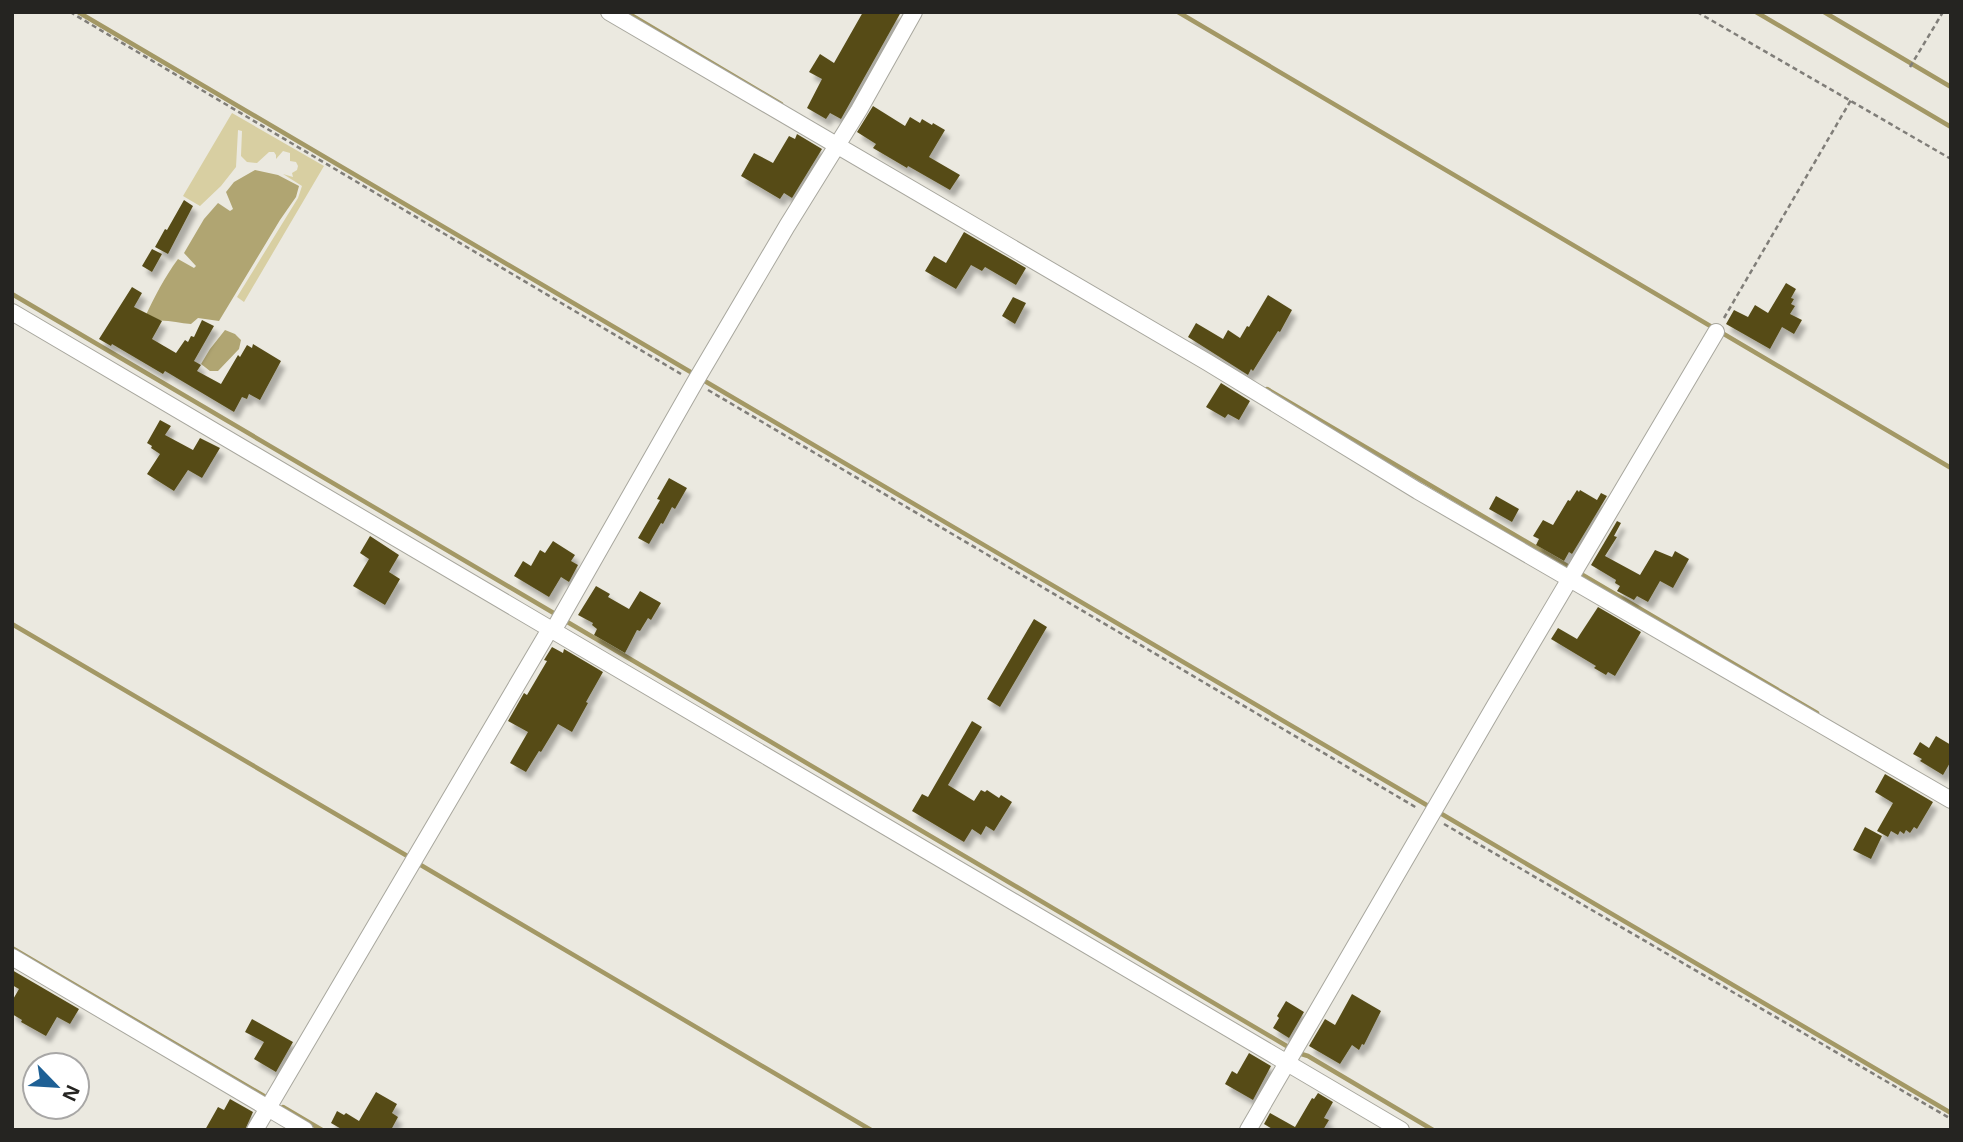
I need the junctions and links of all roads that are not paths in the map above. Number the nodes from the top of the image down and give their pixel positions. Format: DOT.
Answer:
graph roads {
  1 [pos="609,12"];
  2 [pos="914,12"];
  3 [pos="838,145"];
  4 [pos="12,312"];
  5 [pos="1717,330"];
  6 [pos="1574,574"];
  7 [pos="556,624"];
  8 [pos="1951,800"];
  9 [pos="12,957"];
  10 [pos="1287,1063"];
  11 [pos="268,1109"];
  12 [pos="255,1130"];
  13 [pos="305,1130"];
  14 [pos="1248,1130"];
  15 [pos="1401,1130"];
  1 -- 3 [label="street"];
  2 -- 3 [label="street"];
  3 -- 6 [label="street"];
  3 -- 7 [label="street"];
  4 -- 7 [label="street"];
  5 -- 6 [label="street"];
  6 -- 8 [label="street"];
  6 -- 10 [label="street"];
  7 -- 10 [label="street"];
  7 -- 11 [label="street"];
  9 -- 11 [label="street"];
  10 -- 14 [label="street"];
  10 -- 15 [label="street"];
  11 -- 12 [label="street"];
  11 -- 13 [label="street"];
}
